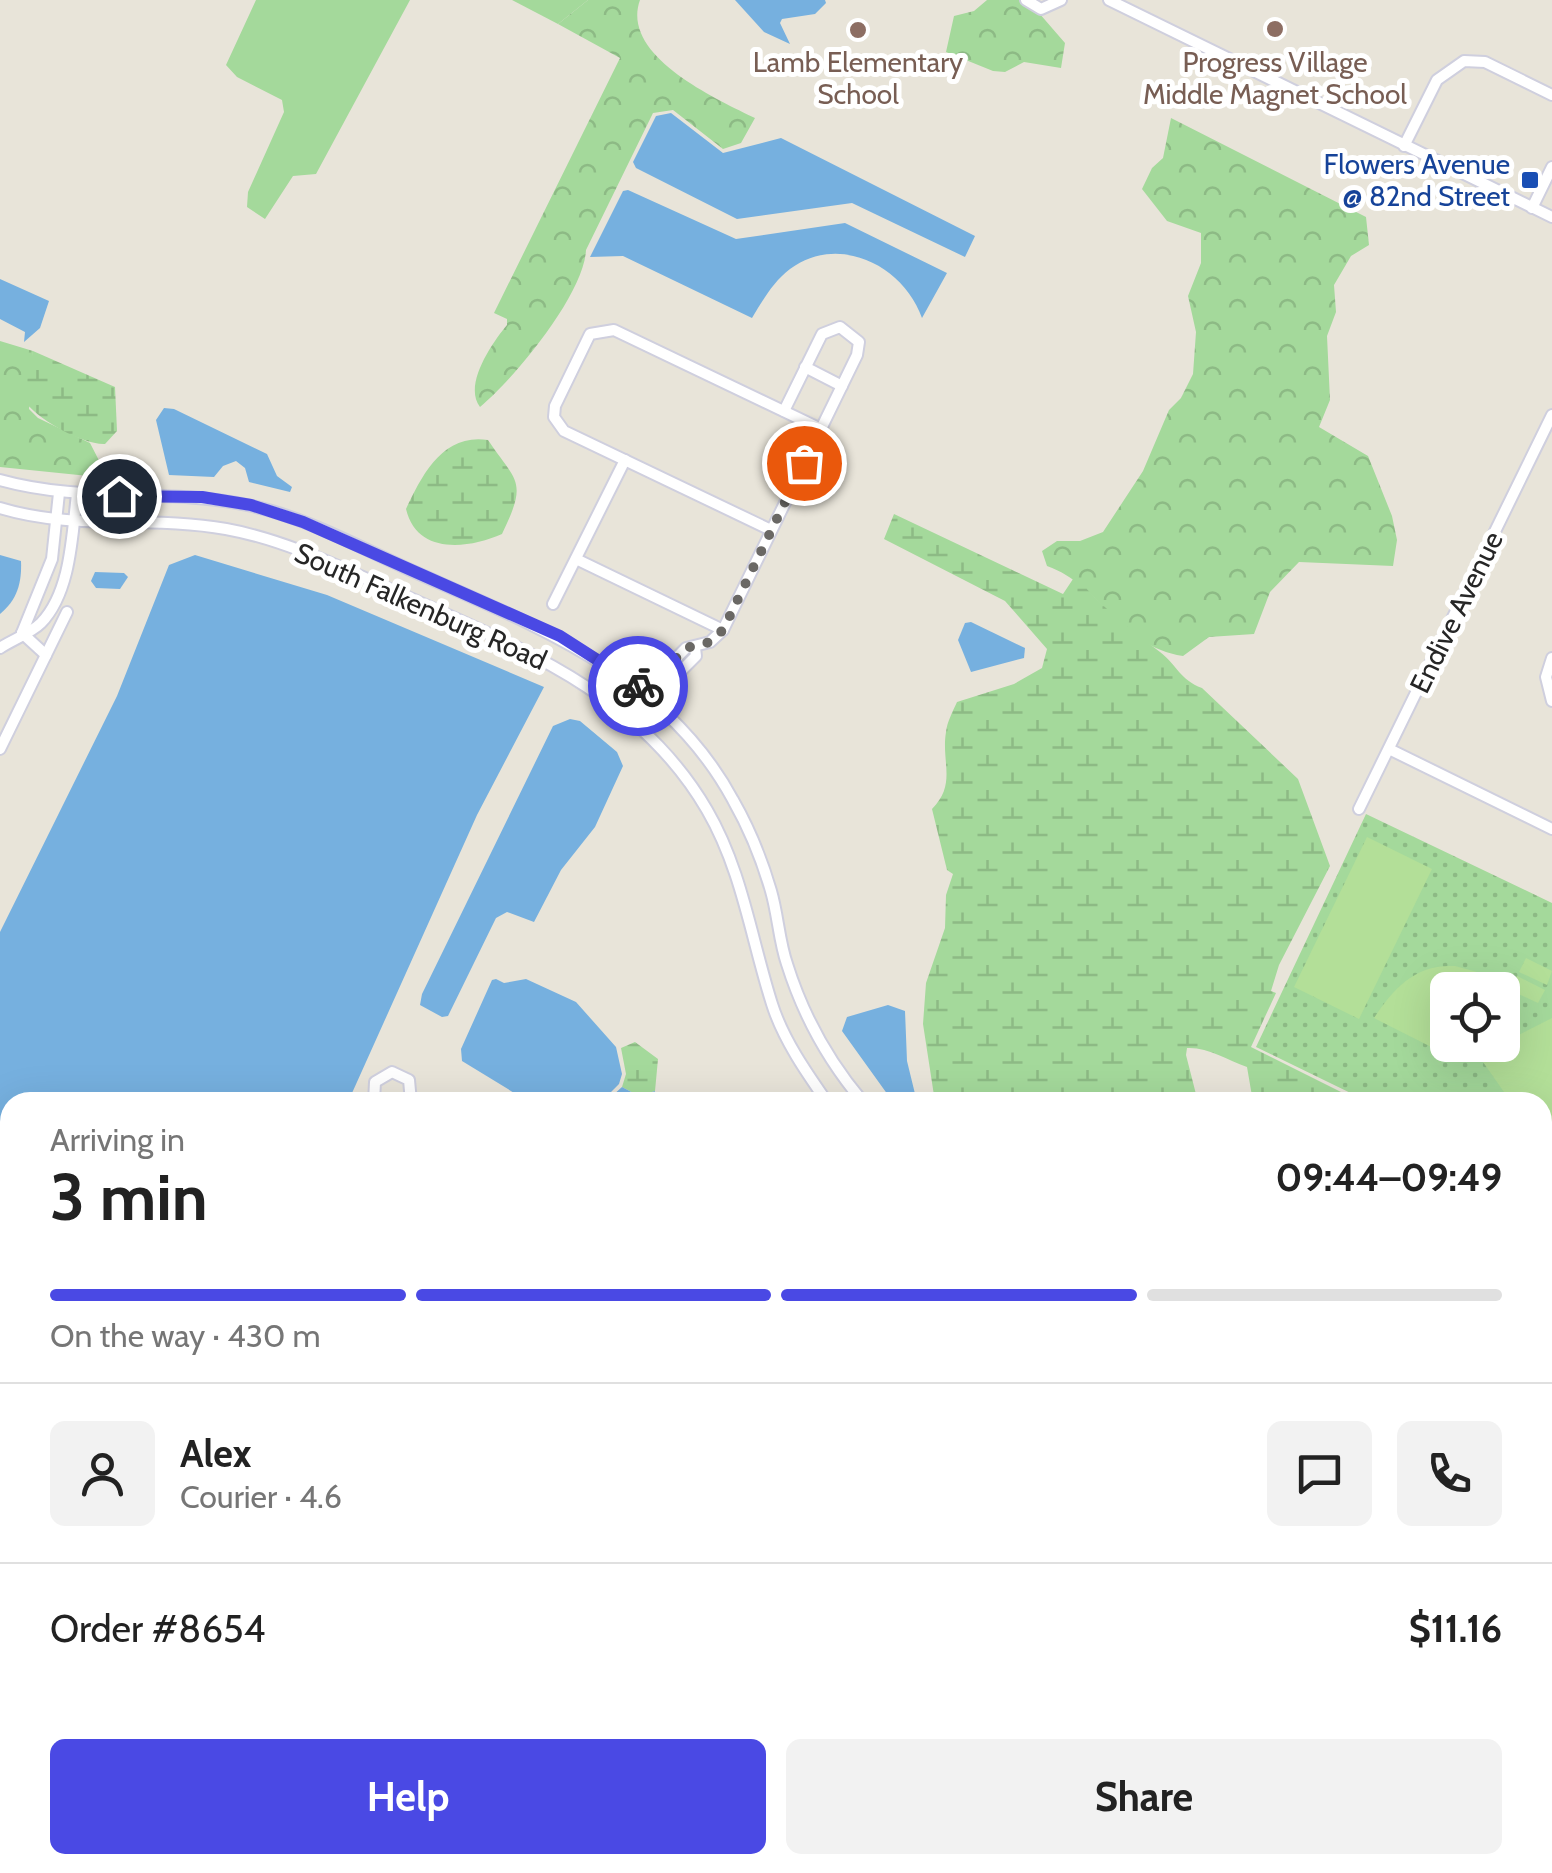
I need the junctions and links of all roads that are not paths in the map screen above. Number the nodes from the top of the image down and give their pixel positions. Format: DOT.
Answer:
graph roads {
  1 [pos="1026,0"];
  2 [pos="1061,0"];
  3 [pos="1109,0"];
  4 [pos="1552,95"];
  5 [pos="1404,146"];
  6 [pos="1552,168"];
  7 [pos="1532,208"];
  8 [pos="1552,217"];
  9 [pos="805,367"];
  10 [pos="842,386"];
  11 [pos="784,411"];
  12 [pos="1552,415"];
  13 [pos="821,429"];
  14 [pos="625,460"];
  15 [pos="0,480"];
  16 [pos="59,493"];
  17 [pos="77,494"];
  18 [pos="0,508"];
  19 [pos="56,520"];
  20 [pos="74,522"];
  21 [pos="771,530"];
  22 [pos="345,540"];
  23 [pos="576,560"];
  24 [pos="334,564"];
  25 [pos="46,582"];
  26 [pos="60,588"];
  27 [pos="553,604"];
  28 [pos="66,612"];
  29 [pos="723,630"];
  30 [pos="22,634"];
  31 [pos="0,648"];
  32 [pos="46,655"];
  33 [pos="1550,662"];
  34 [pos="648,695"];
  35 [pos="1552,701"];
  36 [pos="0,714"];
  37 [pos="17,714"];
  38 [pos="629,715"];
  39 [pos="0,749"];
  40 [pos="1389,749"];
  41 [pos="1359,809"];
  42 [pos="1552,829"];
  43 [pos="758,854"];
  44 [pos="733,864"];
  45 [pos="374,1092"];
  46 [pos="411,1092"];
  47 [pos="820,1092"];
  48 [pos="856,1092"];
  1 -- 2 [label="street"];
  3 -- 5 [label="street"];
  4 -- 5 [label="street"];
  5 -- 7 [label="street"];
  6 -- 7 [label="street"];
  7 -- 8 [label="street"];
  9 -- 10 [label="street"];
  9 -- 10 [label="street"];
  9 -- 11 [label="street"];
  10 -- 13 [label="street"];
  11 -- 13 [label="street"];
  11 -- 14 [label="street"];
  12 -- 40 [label="street, Endive Avenue"];
  13 -- 21 [label="street"];
  14 -- 21 [label="street"];
  14 -- 23 [label="street"];
  15 -- 16 [label="street, South Falkenburg Road"];
  16 -- 17 [label="street, South Falkenburg Road"];
  16 -- 19 [label="street"];
  17 -- 20 [label="street"];
  17 -- 22 [label="street, South Falkenburg Road"];
  18 -- 19 [label="street, South Falkenburg Road"];
  19 -- 20 [label="street, South Falkenburg Road"];
  19 -- 25 [label="street"];
  20 -- 24 [label="street, South Falkenburg Road"];
  20 -- 26 [label="street"];
  21 -- 29 [label="street"];
  22 -- 24 [label="street"];
  22 -- 34 [label="street, South Falkenburg Road"];
  23 -- 27 [label="street"];
  23 -- 29 [label="street"];
  24 -- 38 [label="street, South Falkenburg Road"];
  25 -- 26 [label="street"];
  25 -- 30 [label="street"];
  26 -- 30 [label="street"];
  28 -- 32 [label="street"];
  29 -- 34 [label="street"];
  30 -- 31 [label="street"];
  30 -- 32 [label="street"];
  32 -- 37 [label="street"];
  33 -- 35 [label="street"];
  34 -- 38 [label="street"];
  34 -- 43 [label="street, South Falkenburg Road"];
  36 -- 37 [label="street"];
  37 -- 39 [label="street"];
  38 -- 44 [label="street, South Falkenburg Road"];
  40 -- 41 [label="street, Endive Avenue"];
  40 -- 42 [label="street"];
  43 -- 44 [label="street"];
  43 -- 48 [label="street, South Falkenburg Road"];
  44 -- 47 [label="street, South Falkenburg Road"];
  45 -- 46 [label="street"];
}
